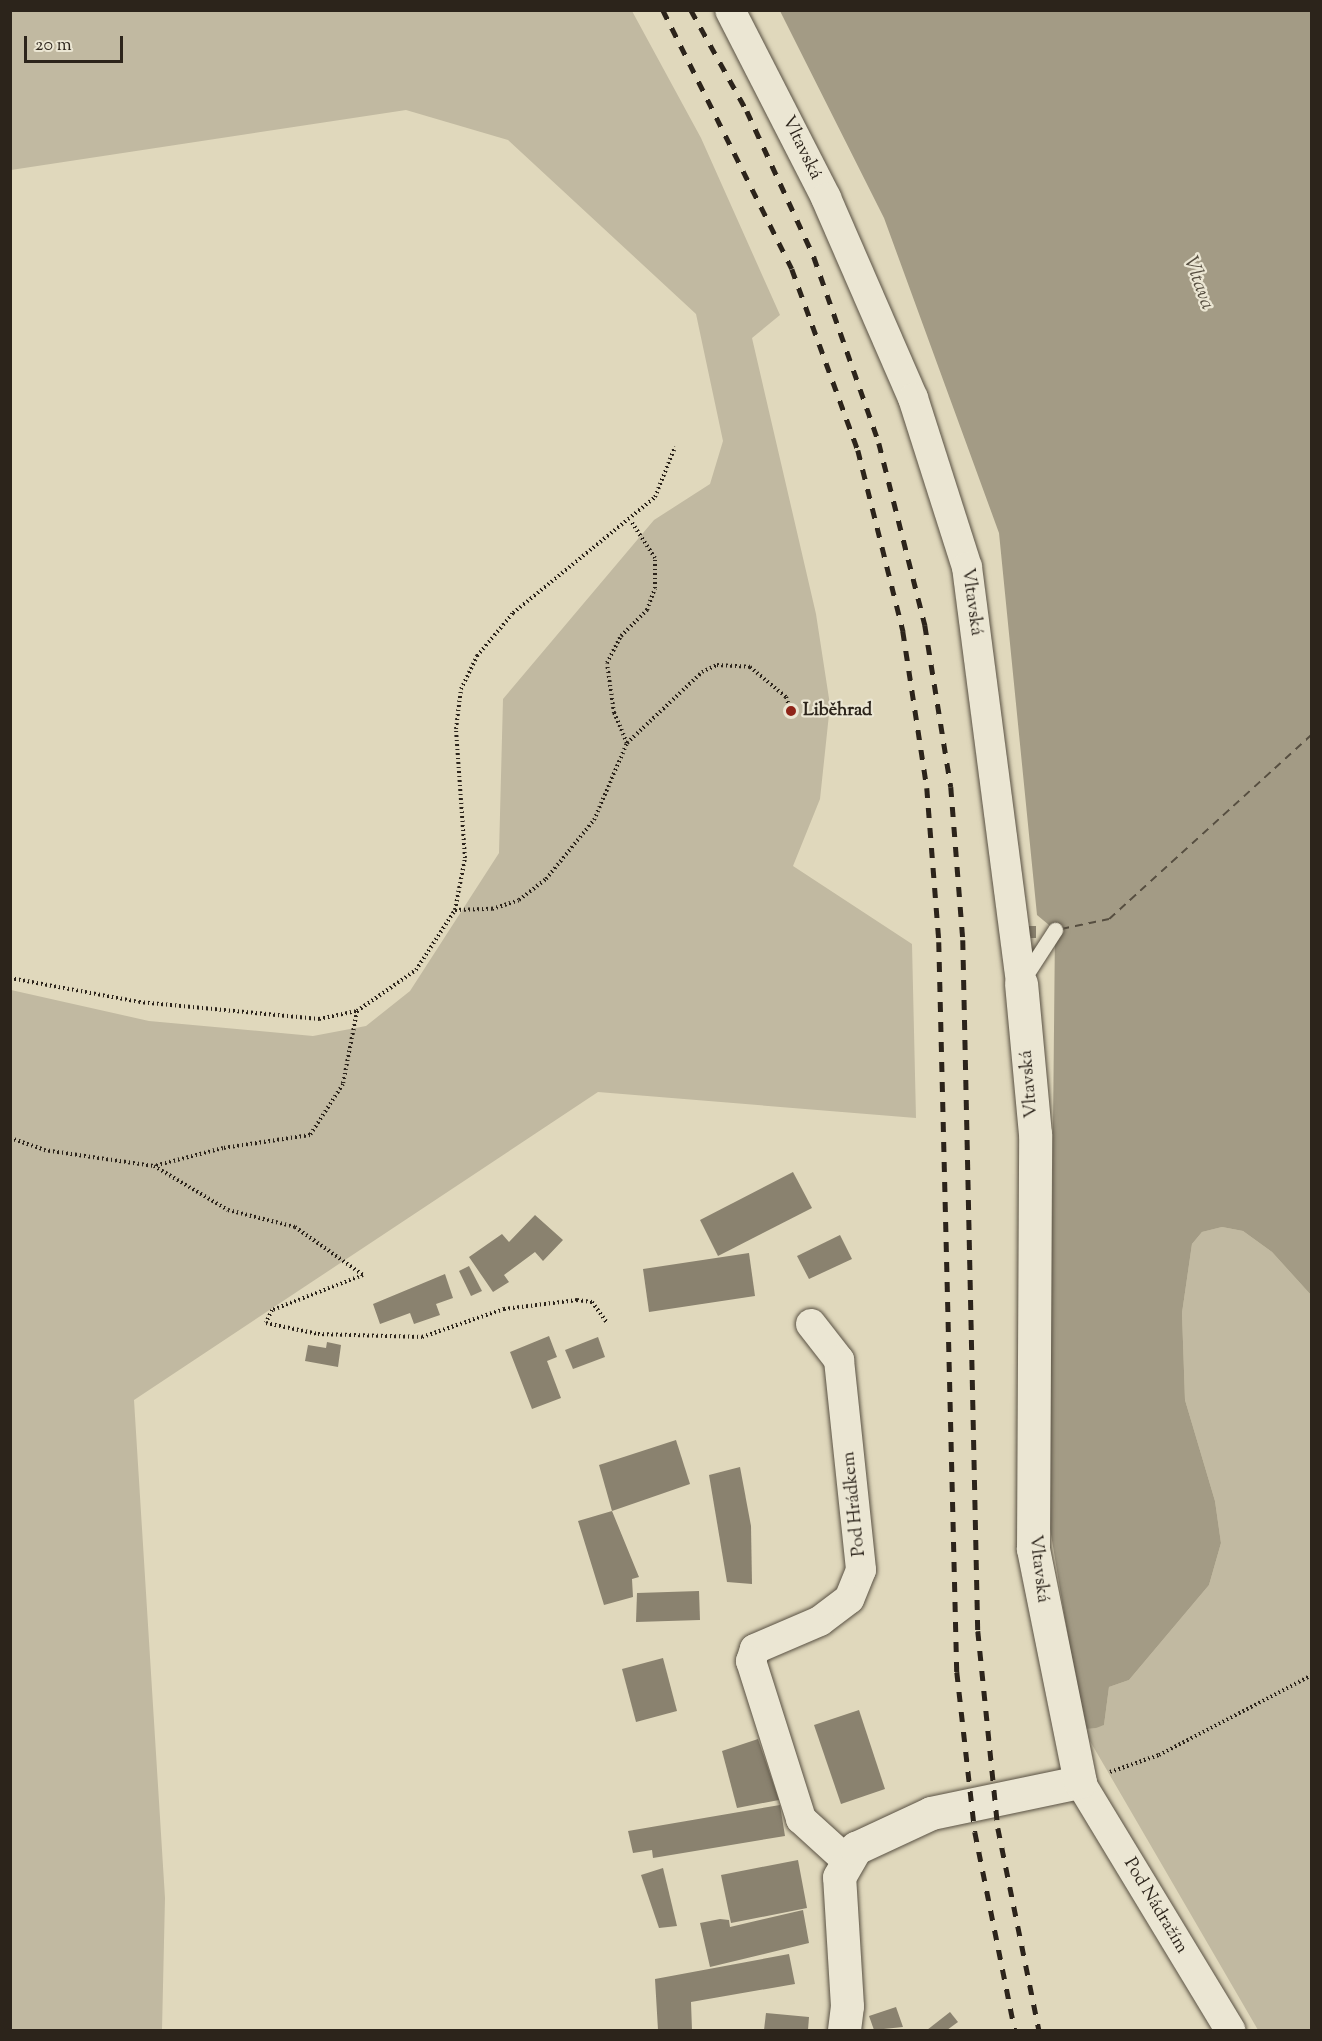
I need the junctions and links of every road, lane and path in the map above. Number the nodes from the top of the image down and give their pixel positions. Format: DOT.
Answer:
graph roads {
  1 [pos="730,10"];
  2 [pos="675,447"];
  3 [pos="631,521"];
  4 [pos="791,711"];
  5 [pos="627,743"];
  6 [pos="455,910"];
  7 [pos="1054,930"];
  8 [pos="10,978"];
  9 [pos="1021,984"];
  10 [pos="357,1011"];
  11 [pos="10,1138"];
  12 [pos="154,1166"];
  13 [pos="607,1323"];
  14 [pos="811,1324"];
  15 [pos="1311,1675"];
  16 [pos="1080,1782"];
  17 [pos="844,1859"];
  18 [pos="844,2031"];
  19 [pos="1230,2031"];
  1 -- 9 [label="street, Vltavská"];
  2 -- 3 [label="path"];
  3 -- 5 [label="path"];
  3 -- 6 [label="path"];
  4 -- 5 [label="path"];
  5 -- 6 [label="path"];
  6 -- 10 [label="path"];
  7 -- 9 [label="lane"];
  8 -- 10 [label="path"];
  9 -- 16 [label="street, Vltavská"];
  10 -- 12 [label="path"];
  11 -- 12 [label="path"];
  12 -- 13 [label="path"];
  14 -- 17 [label="street, Pod Hrádkem"];
  15 -- 16 [label="path"];
  16 -- 17 [label="street"];
  16 -- 19 [label="street, Pod Nádražím"];
  17 -- 18 [label="street"];
}
